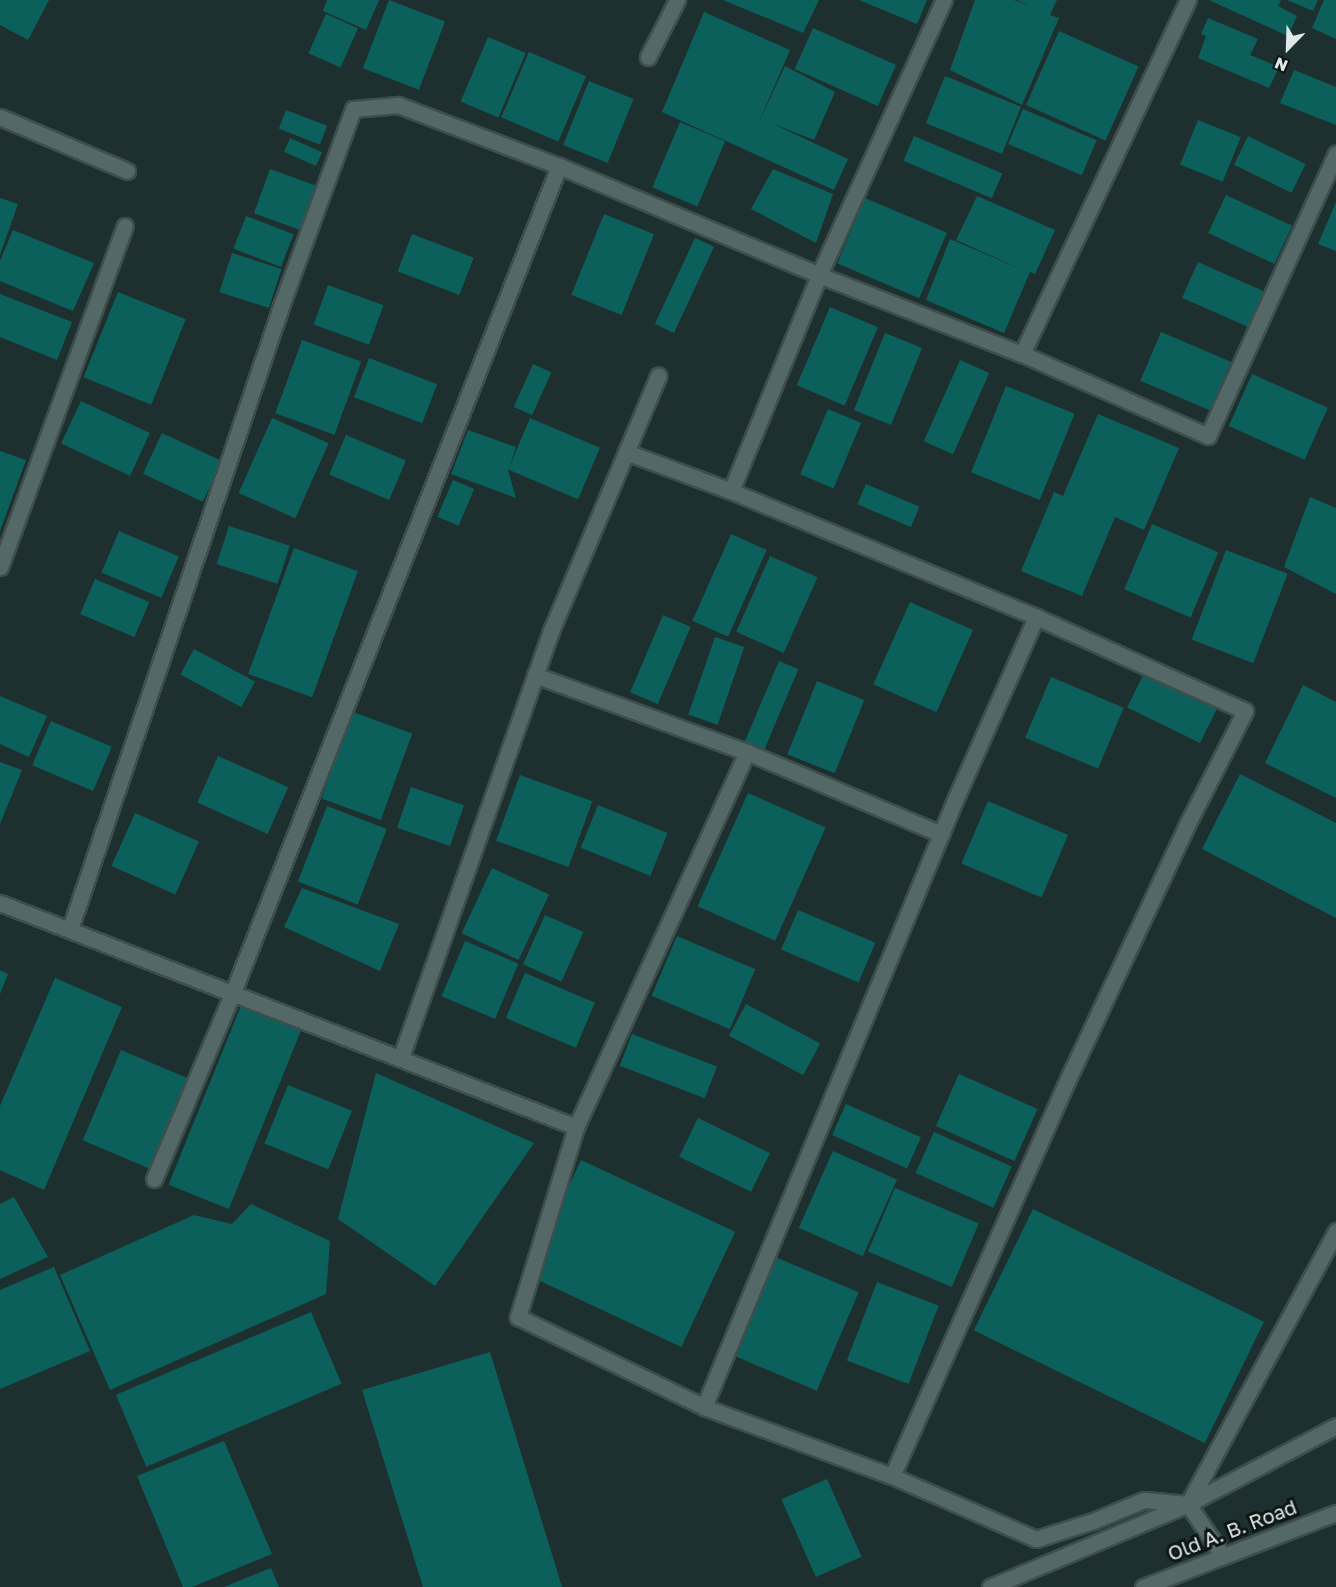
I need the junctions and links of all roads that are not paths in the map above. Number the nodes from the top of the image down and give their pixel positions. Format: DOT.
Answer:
graph roads {
  1 [pos="677,0"];
  2 [pos="944,0"];
  3 [pos="1188,0"];
  4 [pos="648,57"];
  5 [pos="0,117"];
  6 [pos="1336,154"];
  7 [pos="559,166"];
  8 [pos="127,171"];
  9 [pos="125,226"];
  10 [pos="819,275"];
  11 [pos="1022,354"];
  12 [pos="658,376"];
  13 [pos="626,452"];
  14 [pos="732,491"];
  15 [pos="0,567"];
  16 [pos="1036,617"];
  17 [pos="535,675"];
  18 [pos="747,752"];
  19 [pos="941,834"];
  20 [pos="0,903"];
  21 [pos="70,928"];
  22 [pos="233,992"];
  23 [pos="401,1057"];
  24 [pos="576,1127"];
  25 [pos="154,1179"];
  26 [pos="1336,1231"];
  27 [pos="704,1407"];
  28 [pos="1336,1426"];
  29 [pos="892,1476"];
  30 [pos="1188,1504"];
  31 [pos="1336,1513"];
  32 [pos="1223,1556"];
  33 [pos="990,1587"];
  34 [pos="1143,1587"];
  1 -- 4 [label="street"];
  2 -- 10 [label="street"];
  3 -- 11 [label="street"];
  5 -- 8 [label="street"];
  6 -- 11 [label="street"];
  7 -- 10 [label="street"];
  7 -- 21 [label="street"];
  7 -- 22 [label="street"];
  9 -- 15 [label="street"];
  10 -- 11 [label="street"];
  10 -- 14 [label="street"];
  12 -- 13 [label="street"];
  13 -- 14 [label="street"];
  13 -- 17 [label="street"];
  14 -- 16 [label="street"];
  16 -- 19 [label="street"];
  16 -- 29 [label="street"];
  17 -- 18 [label="street"];
  17 -- 23 [label="street"];
  18 -- 19 [label="street"];
  18 -- 24 [label="street"];
  19 -- 27 [label="street"];
  20 -- 21 [label="street"];
  21 -- 22 [label="street"];
  22 -- 23 [label="street"];
  22 -- 25 [label="street"];
  23 -- 24 [label="street"];
  24 -- 27 [label="street"];
  26 -- 30 [label="street"];
  27 -- 29 [label="street"];
  28 -- 30 [label="street"];
  29 -- 30 [label="street"];
  30 -- 32 [label="street"];
  30 -- 33 [label="street"];
  31 -- 32 [label="street, Old A. B. Road"];
  32 -- 34 [label="street, Old A. B. Road"];
}
